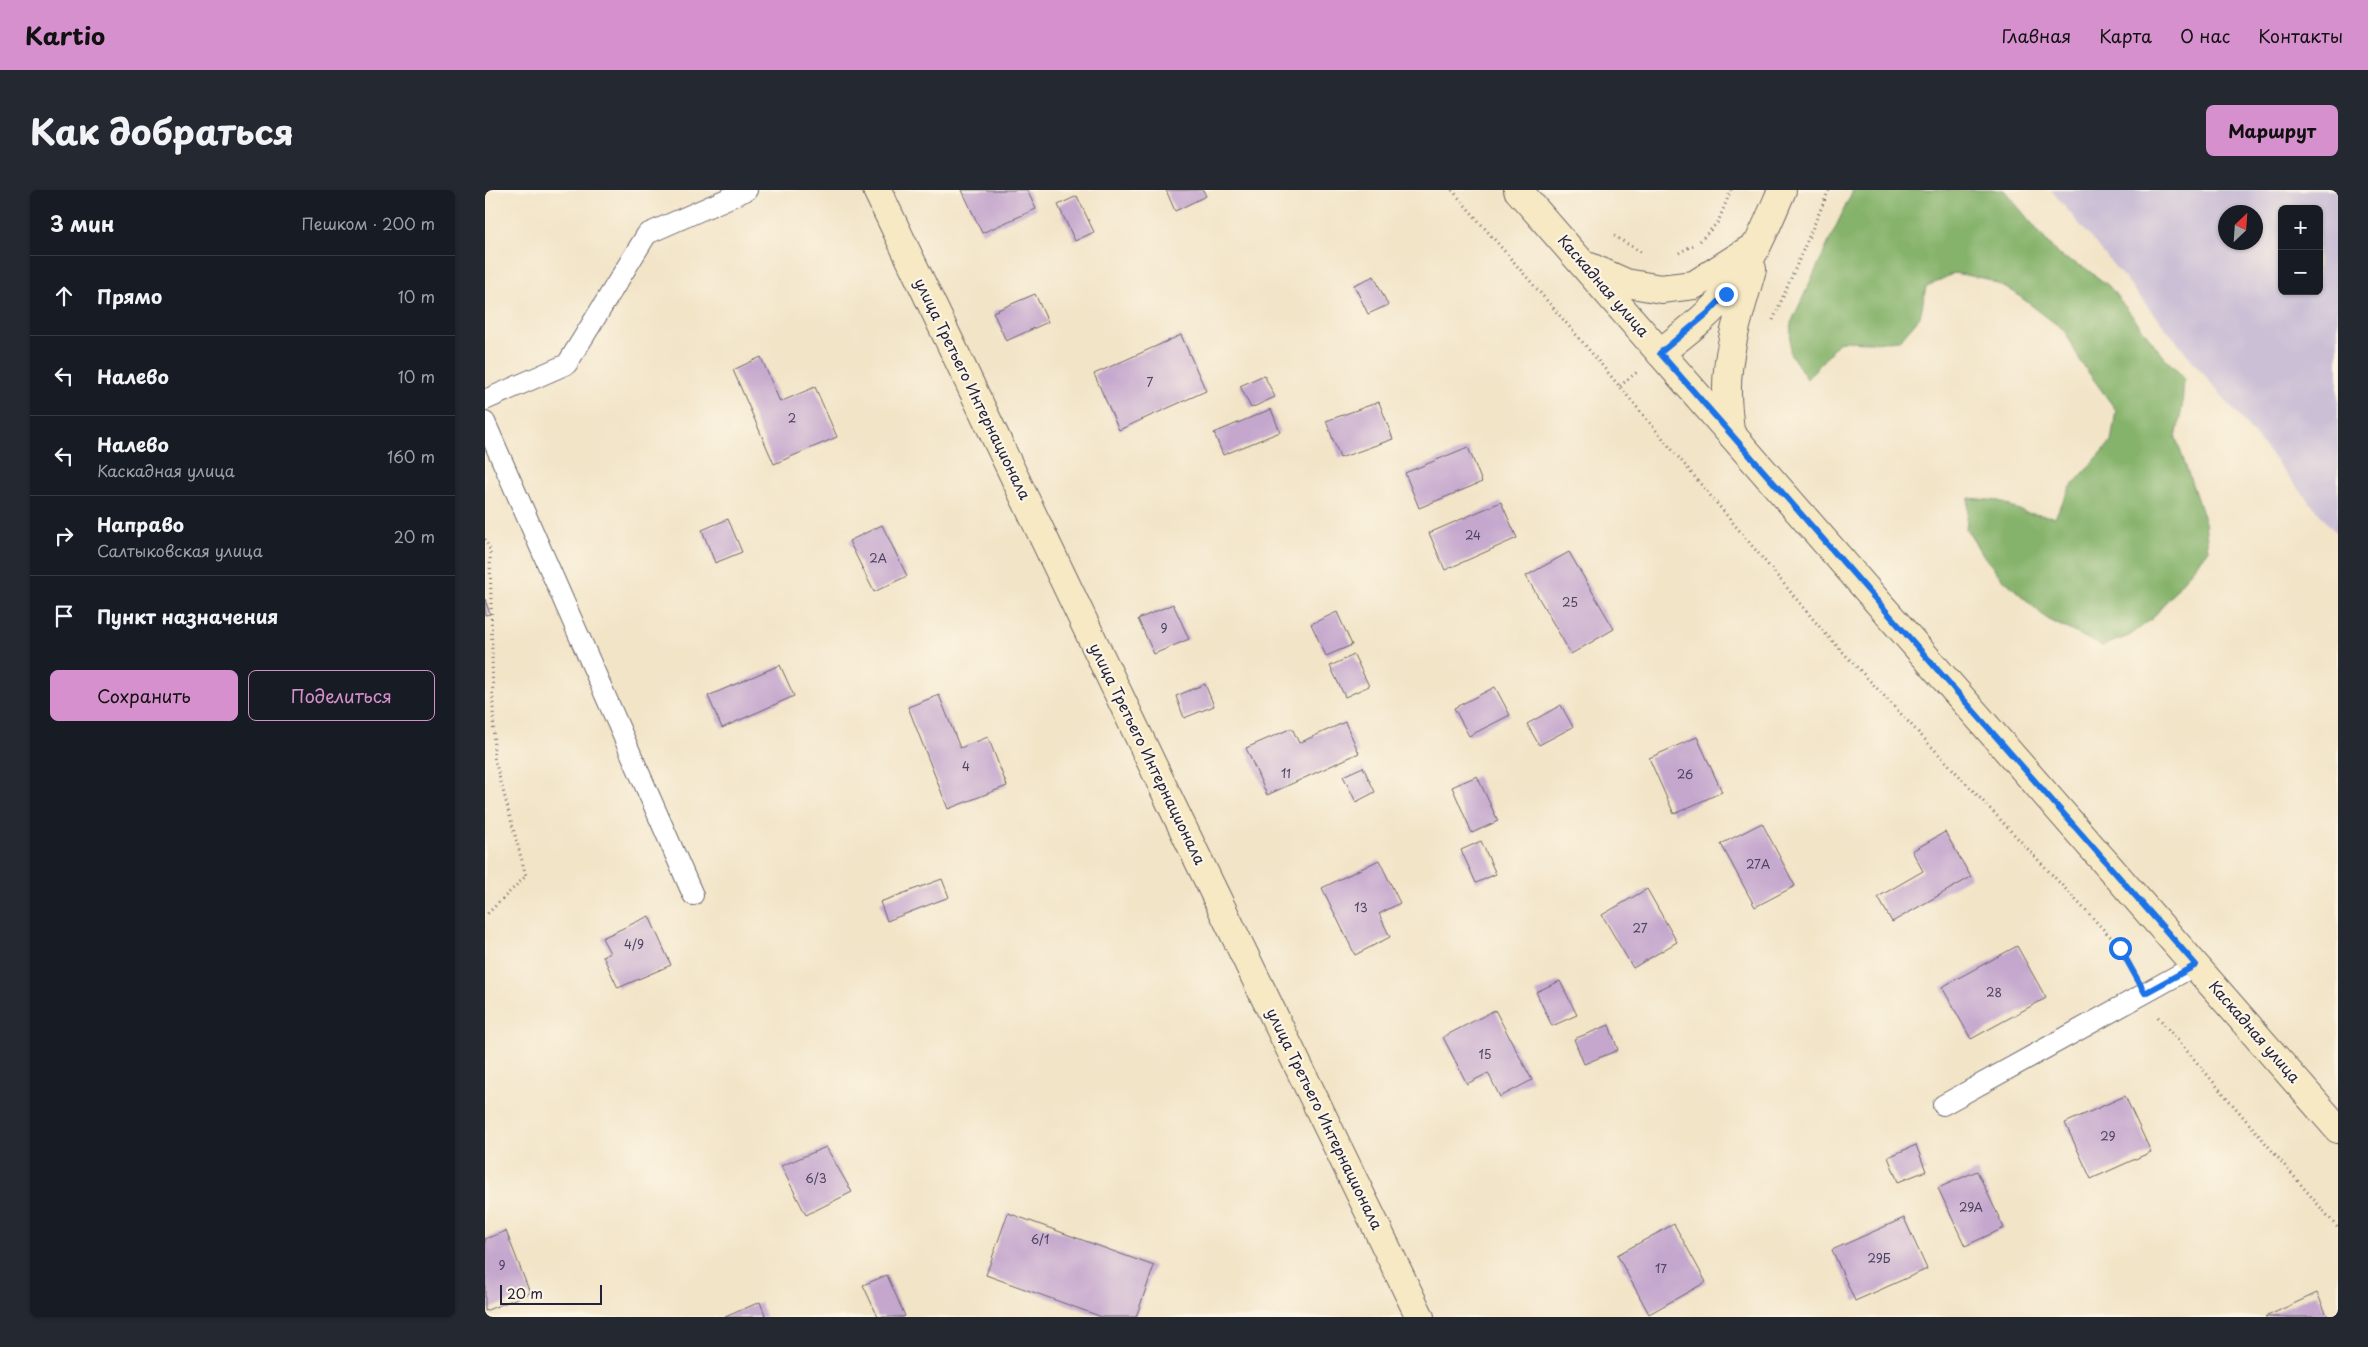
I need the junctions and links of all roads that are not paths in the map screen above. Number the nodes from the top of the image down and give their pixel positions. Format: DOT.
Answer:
graph roads {
  1 [pos="747,190"];
  2 [pos="877,190"];
  3 [pos="1518,190"];
  4 [pos="1782,190"];
  5 [pos="1759,243"];
  6 [pos="1582,263"];
  7 [pos="1660,353"];
  8 [pos="485,400"];
  9 [pos="485,422"];
  10 [pos="1730,432"];
  11 [pos="693,895"];
  12 [pos="2196,965"];
  13 [pos="1943,1105"];
  14 [pos="2338,1128"];
  15 [pos="1420,1317"];
  1 -- 8 [label="lane"];
  2 -- 15 [label="street, улица Третьего Интернационала"];
  3 -- 6 [label="street, Каскадная улица"];
  4 -- 5 [label="street"];
  5 -- 6 [label="street"];
  5 -- 7 [label="street"];
  5 -- 10 [label="street"];
  6 -- 7 [label="street, Каскадная улица"];
  7 -- 10 [label="street, Каскадная улица"];
  9 -- 11 [label="lane"];
  10 -- 12 [label="street, Каскадная улица"];
  12 -- 13 [label="lane"];
  12 -- 14 [label="street, Каскадная улица"];
}
